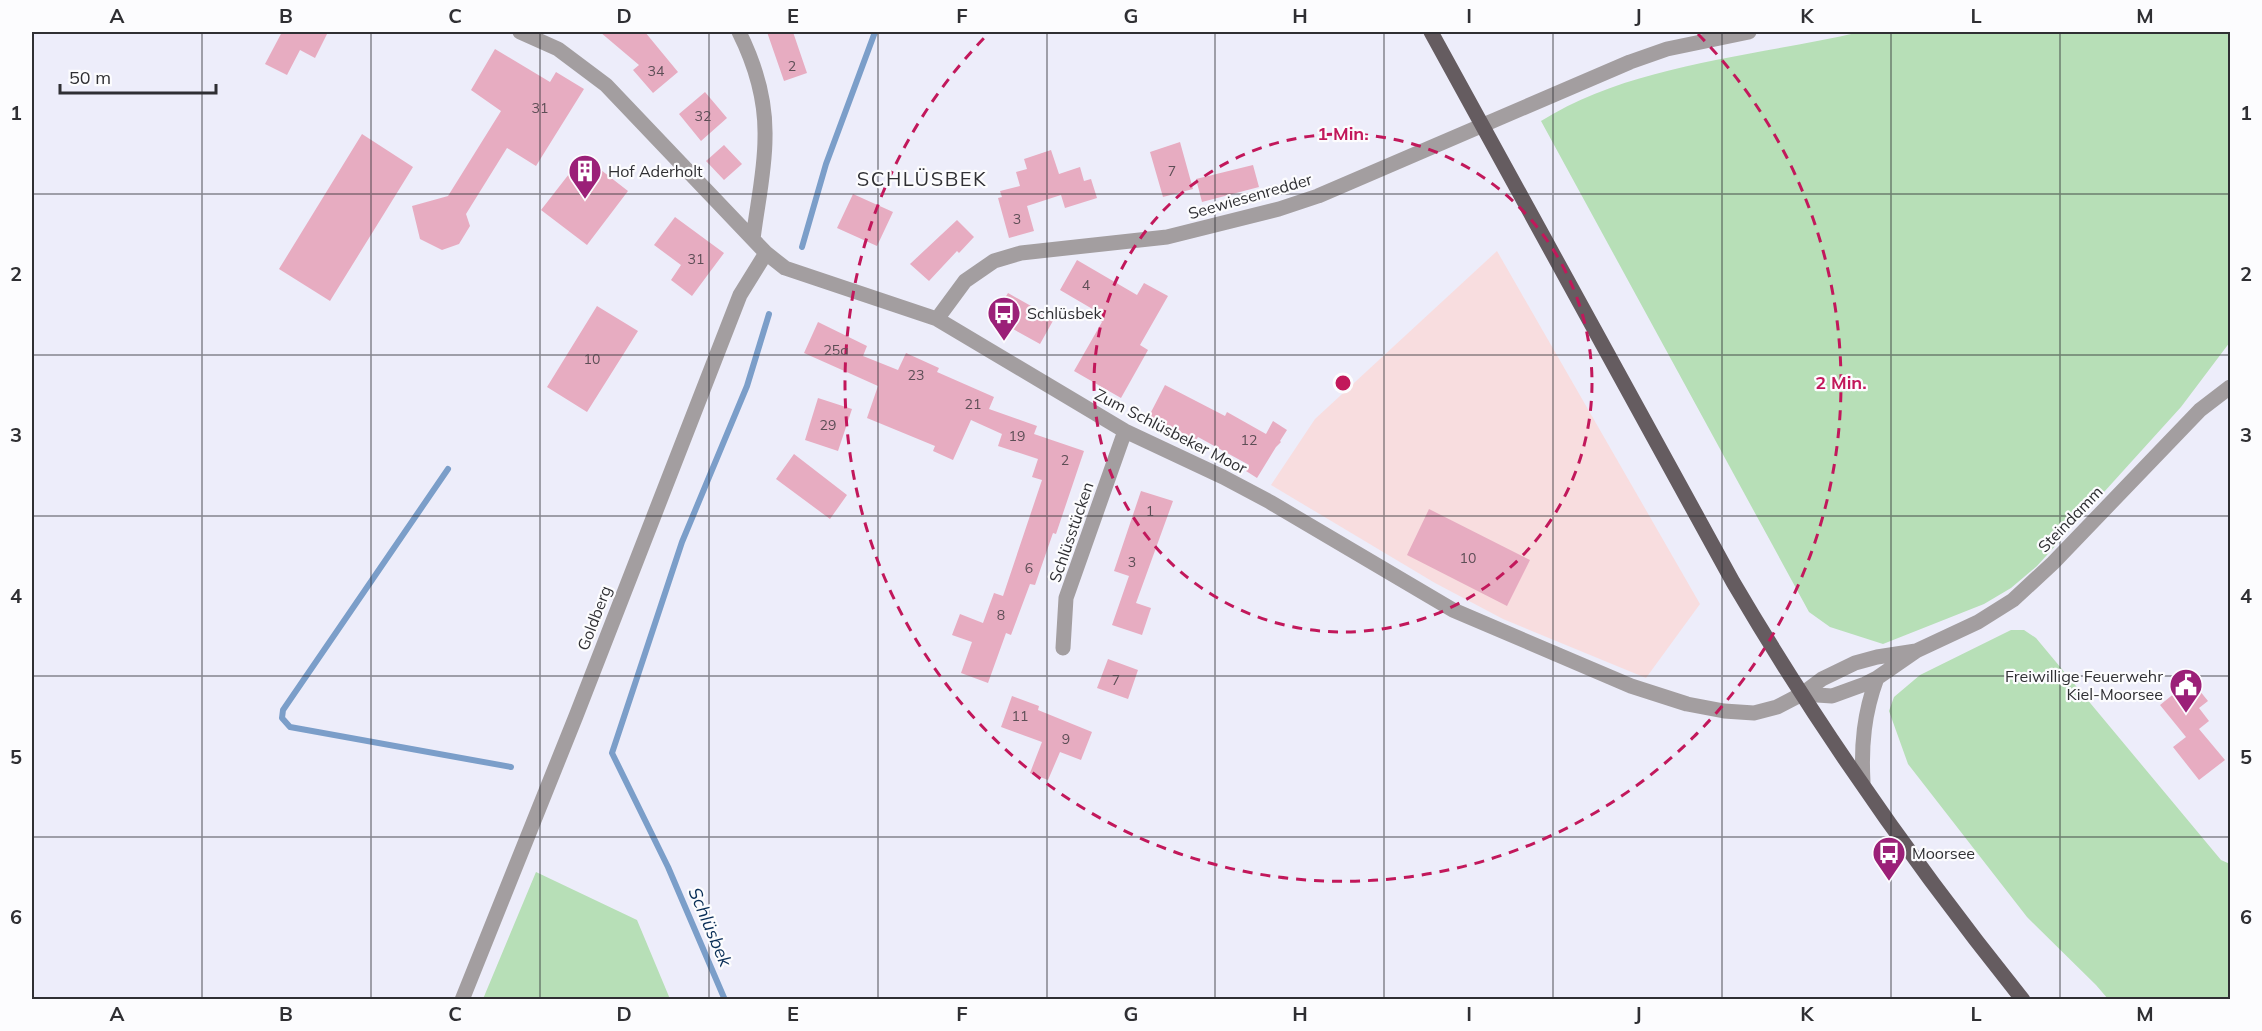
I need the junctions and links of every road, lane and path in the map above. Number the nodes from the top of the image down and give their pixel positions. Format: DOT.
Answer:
graph roads {
  1 [pos="520,32"];
  2 [pos="739,32"];
  3 [pos="1431,32"];
  4 [pos="1749,32"];
  5 [pos="1483,124"];
  6 [pos="753,238"];
  7 [pos="766,253"];
  8 [pos="937,319"];
  9 [pos="2230,387"];
  10 [pos="1125,432"];
  11 [pos="1063,648"];
  12 [pos="1916,651"];
  13 [pos="1877,678"];
  14 [pos="1802,694"];
  15 [pos="1863,782"];
  16 [pos="462,999"];
  17 [pos="2024,999"];
  1 -- 6 [label="street, Zum Schlüsbeker Moor"];
  2 -- 6 [label="street"];
  3 -- 5 [label="main road"];
  4 -- 5 [label="street, Seewiesenredder"];
  5 -- 8 [label="street, Seewiesenredder"];
  5 -- 14 [label="main road"];
  6 -- 7 [label="street, Zum Schlüsbeker Moor"];
  7 -- 8 [label="street, Zum Schlüsbeker Moor"];
  7 -- 16 [label="street, Goldberg"];
  8 -- 10 [label="street, Zum Schlüsbeker Moor"];
  9 -- 12 [label="street, Steindamm"];
  10 -- 11 [label="street, Schlüsstücken"];
  10 -- 14 [label="street, Zum Schlüsbeker Moor"];
  12 -- 13 [label="street, Steindamm"];
  12 -- 14 [label="street, Steindamm"];
  13 -- 14 [label="street, Steindamm"];
  13 -- 15 [label="street"];
  14 -- 15 [label="main road"];
  15 -- 17 [label="main road"];
}
